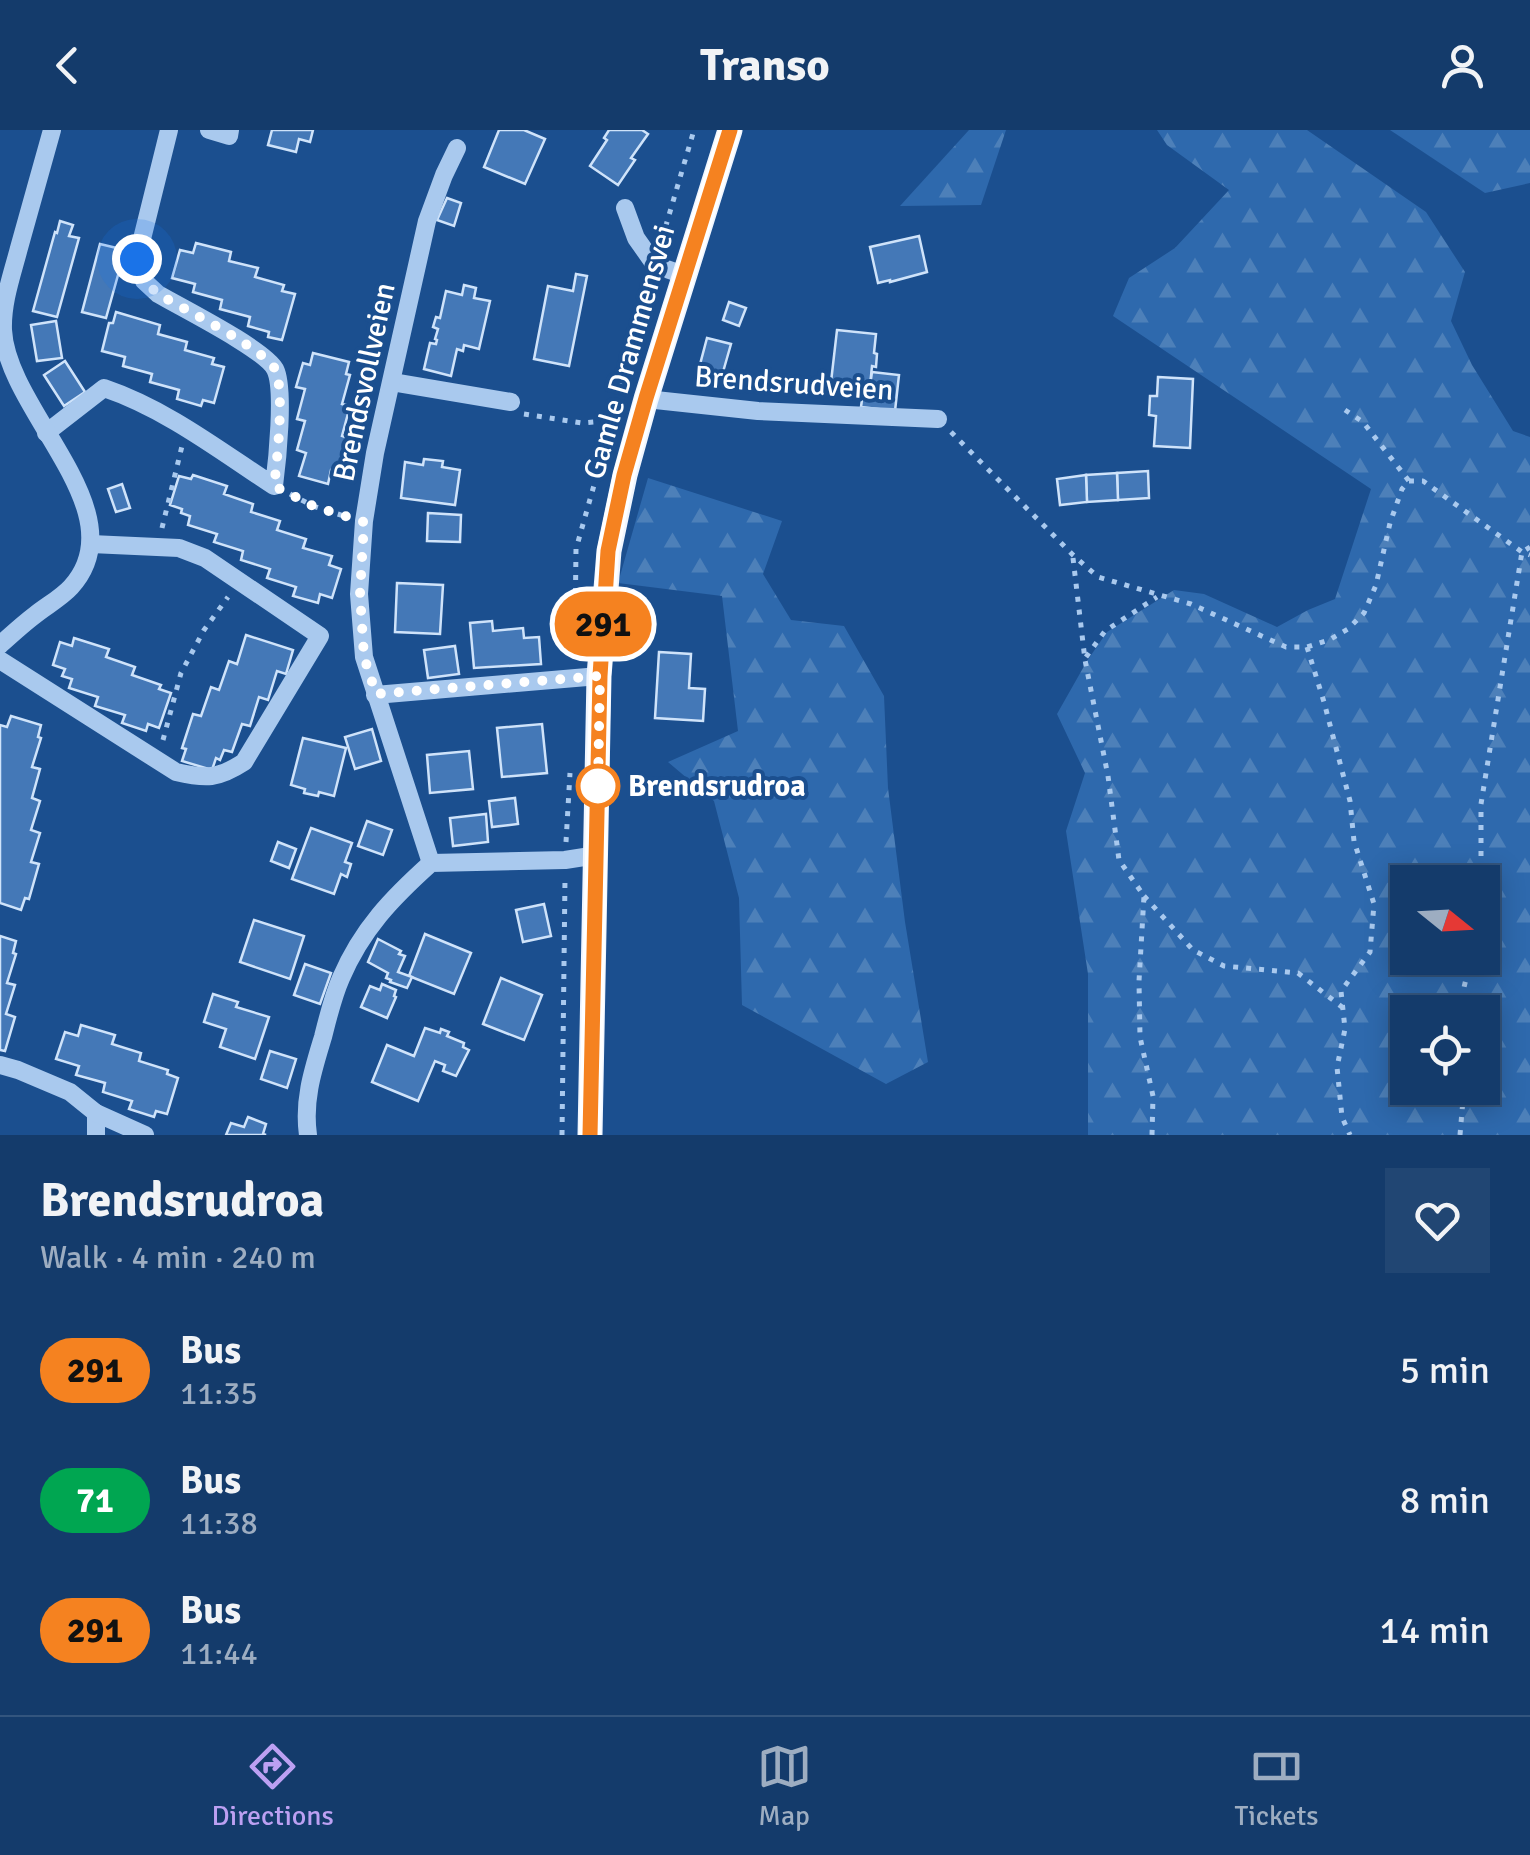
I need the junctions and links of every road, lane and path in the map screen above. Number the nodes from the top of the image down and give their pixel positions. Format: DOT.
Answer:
graph roads {
  1 [pos="52,130"];
  2 [pos="169,130"];
  3 [pos="209,130"];
  4 [pos="230,130"];
  5 [pos="730,130"];
  6 [pos="457,148"];
  7 [pos="624,208"];
  8 [pos="684,275"];
  9 [pos="392,382"];
  10 [pos="511,402"];
  11 [pos="643,408"];
  12 [pos="1346,410"];
  13 [pos="938,419"];
  14 [pos="186,429"];
  15 [pos="46,433"];
  16 [pos="1409,480"];
  17 [pos="274,486"];
  18 [pos="364,522"];
  19 [pos="91,544"];
  20 [pos="158,547"];
  21 [pos="1530,547"];
  22 [pos="1526,554"];
  23 [pos="1073,555"];
  24 [pos="238,582"];
  25 [pos="1158,596"];
  26 [pos="0,644"];
  27 [pos="1307,647"];
  28 [pos="0,660"];
  29 [pos="1085,660"];
  30 [pos="600,676"];
  31 [pos="376,694"];
  32 [pos="157,761"];
  33 [pos="597,856"];
  34 [pos="430,863"];
  35 [pos="1481,865"];
  36 [pos="1144,896"];
  37 [pos="1343,1008"];
  38 [pos="0,1065"];
  39 [pos="1463,1105"];
  40 [pos="96,1113"];
  41 [pos="96,1135"];
  42 [pos="145,1135"];
  43 [pos="308,1135"];
  44 [pos="590,1135"];
  45 [pos="1152,1135"];
  46 [pos="1350,1135"];
  47 [pos="1460,1135"];
  1 -- 15 [label="street"];
  2 -- 17 [label="street"];
  3 -- 4 [label="street"];
  5 -- 8 [label="main road, Gamle Drammensvei"];
  6 -- 9 [label="street, Brendsvollveien"];
  7 -- 8 [label="street"];
  8 -- 11 [label="main road, Gamle Drammensvei"];
  9 -- 10 [label="street"];
  9 -- 18 [label="street, Brendsvollveien"];
  10 -- 11 [label="path"];
  11 -- 13 [label="street, Brendsrudveien"];
  11 -- 30 [label="main road, Gamle Drammensvei"];
  12 -- 16 [label="path"];
  13 -- 23 [label="path"];
  14 -- 15 [label="street"];
  14 -- 17 [label="street"];
  14 -- 20 [label="path"];
  15 -- 19 [label="street"];
  16 -- 22 [label="path"];
  16 -- 27 [label="path"];
  17 -- 18 [label="path"];
  18 -- 31 [label="street, Brendsvollveien"];
  19 -- 20 [label="street"];
  19 -- 26 [label="street"];
  20 -- 24 [label="street"];
  21 -- 22 [label="path"];
  22 -- 35 [label="path"];
  23 -- 25 [label="path"];
  23 -- 29 [label="path"];
  24 -- 32 [label="path"];
  24 -- 32 [label="street"];
  25 -- 27 [label="path"];
  25 -- 29 [label="path"];
  27 -- 37 [label="path"];
  28 -- 32 [label="street"];
  29 -- 36 [label="path"];
  30 -- 31 [label="street"];
  30 -- 33 [label="main road, Gamle Drammensvei"];
  31 -- 34 [label="street, Brendsvollveien"];
  33 -- 34 [label="street"];
  33 -- 44 [label="main road, Gamle Drammensvei"];
  34 -- 43 [label="street"];
  36 -- 37 [label="path"];
  36 -- 45 [label="path"];
  37 -- 46 [label="path"];
  38 -- 40 [label="street"];
  39 -- 47 [label="path"];
  40 -- 41 [label="street"];
  40 -- 42 [label="street"];
}
